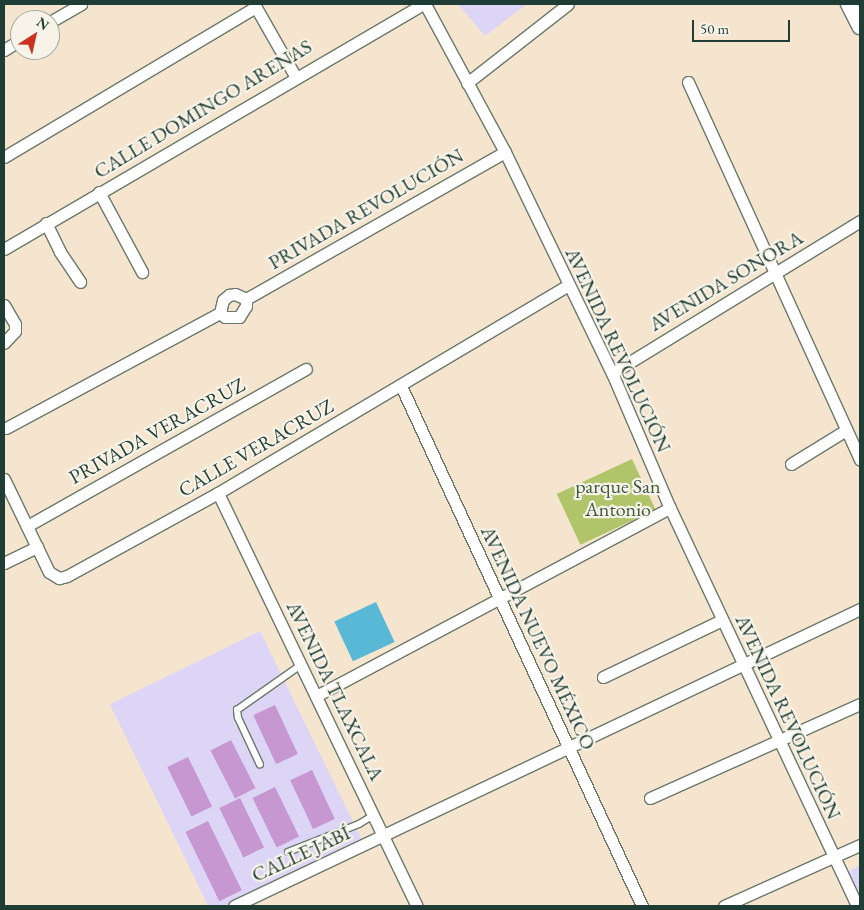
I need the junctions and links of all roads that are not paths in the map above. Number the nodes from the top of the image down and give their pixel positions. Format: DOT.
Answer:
graph roads {
  1 [pos="81,4"];
  2 [pos="424,4"];
  3 [pos="568,4"];
  4 [pos="849,4"];
  5 [pos="255,6"];
  6 [pos="60,16"];
  7 [pos="860,26"];
  8 [pos="295,76"];
  9 [pos="688,82"];
  10 [pos="467,83"];
  11 [pos="505,152"];
  12 [pos="4,157"];
  13 [pos="99,192"];
  14 [pos="860,221"];
  15 [pos="46,223"];
  16 [pos="4,249"];
  17 [pos="142,272"];
  18 [pos="774,275"];
  19 [pos="80,282"];
  20 [pos="568,285"];
  21 [pos="246,299"];
  22 [pos="4,305"];
  23 [pos="220,313"];
  24 [pos="4,343"];
  25 [pos="306,369"];
  26 [pos="612,373"];
  27 [pos="401,386"];
  28 [pos="6,428"];
  29 [pos="846,430"];
  30 [pos="860,460"];
  31 [pos="790,464"];
  32 [pos="4,479"];
  33 [pos="218,493"];
  34 [pos="670,508"];
  35 [pos="26,526"];
  36 [pos="37,548"];
  37 [pos="4,563"];
  38 [pos="499,599"];
  39 [pos="860,609"];
  40 [pos="722,620"];
  41 [pos="301,665"];
  42 [pos="743,665"];
  43 [pos="603,677"];
  44 [pos="316,696"];
  45 [pos="860,704"];
  46 [pos="780,742"];
  47 [pos="568,748"];
  48 [pos="260,765"];
  49 [pos="650,798"];
  50 [pos="374,814"];
  51 [pos="384,835"];
  52 [pos="860,845"];
  53 [pos="288,852"];
  54 [pos="834,858"];
  55 [pos="234,906"];
  56 [pos="417,906"];
  57 [pos="642,906"];
  58 [pos="724,906"];
  59 [pos="857,906"];
  1 -- 6 [label="street"];
  2 -- 8 [label="street, CALLE DOMINGO ARENAS"];
  2 -- 10 [label="street, AVENIDA REVOLUCIÓN"];
  3 -- 10 [label="street"];
  4 -- 7 [label="street"];
  5 -- 8 [label="street"];
  5 -- 12 [label="street"];
  8 -- 13 [label="street, CALLE DOMINGO ARENAS"];
  9 -- 18 [label="street"];
  10 -- 11 [label="street, AVENIDA REVOLUCIÓN"];
  11 -- 20 [label="street, AVENIDA REVOLUCIÓN"];
  11 -- 21 [label="street, PRIVADA REVOLUCIÓN"];
  13 -- 15 [label="street, CALLE DOMINGO ARENAS"];
  13 -- 17 [label="street"];
  14 -- 18 [label="street, AVENIDA SONORA"];
  15 -- 16 [label="street, CALLE DOMINGO ARENAS"];
  15 -- 19 [label="street"];
  18 -- 26 [label="street, AVENIDA SONORA"];
  18 -- 29 [label="street"];
  20 -- 26 [label="street, AVENIDA REVOLUCIÓN"];
  20 -- 27 [label="street, CALLE VERACRUZ"];
  21 -- 23 [label="street, PRIVADA REVOLUCIÓN"];
  21 -- 23 [label="street, PRIVADA REVOLUCIÓN"];
  22 -- 24 [label="street"];
  23 -- 28 [label="street, PRIVADA REVOLUCIÓN"];
  25 -- 35 [label="street, PRIVADA VERACRUZ"];
  26 -- 34 [label="street, AVENIDA REVOLUCIÓN"];
  27 -- 33 [label="street, CALLE VERACRUZ"];
  27 -- 38 [label="street, AVENIDA NUEVO MÉXICO"];
  29 -- 30 [label="street"];
  29 -- 31 [label="street"];
  32 -- 35 [label="street, CALLE VERACRUZ"];
  33 -- 36 [label="street, CALLE VERACRUZ"];
  33 -- 41 [label="street, AVENIDA TLAXCALA"];
  34 -- 38 [label="street"];
  34 -- 40 [label="street, AVENIDA REVOLUCIÓN"];
  35 -- 36 [label="street, CALLE VERACRUZ"];
  36 -- 37 [label="street"];
  38 -- 44 [label="street"];
  38 -- 47 [label="street, AVENIDA NUEVO MÉXICO"];
  39 -- 42 [label="street, CALLE JABÍ"];
  40 -- 42 [label="street, AVENIDA REVOLUCIÓN"];
  40 -- 43 [label="street"];
  41 -- 44 [label="street, AVENIDA TLAXCALA"];
  41 -- 48 [label="lane"];
  42 -- 46 [label="street, AVENIDA REVOLUCIÓN"];
  42 -- 47 [label="street, CALLE JABÍ"];
  44 -- 50 [label="street, AVENIDA TLAXCALA"];
  45 -- 46 [label="street"];
  46 -- 49 [label="street"];
  46 -- 54 [label="street, AVENIDA REVOLUCIÓN"];
  47 -- 51 [label="street, CALLE JABÍ"];
  47 -- 57 [label="street, AVENIDA NUEVO MÉXICO"];
  50 -- 51 [label="street, AVENIDA TLAXCALA"];
  50 -- 53 [label="lane"];
  51 -- 55 [label="street, CALLE JABÍ"];
  51 -- 56 [label="street, AVENIDA TLAXCALA"];
  52 -- 54 [label="street"];
  54 -- 58 [label="street"];
  54 -- 59 [label="street, AVENIDA REVOLUCIÓN"];
}
